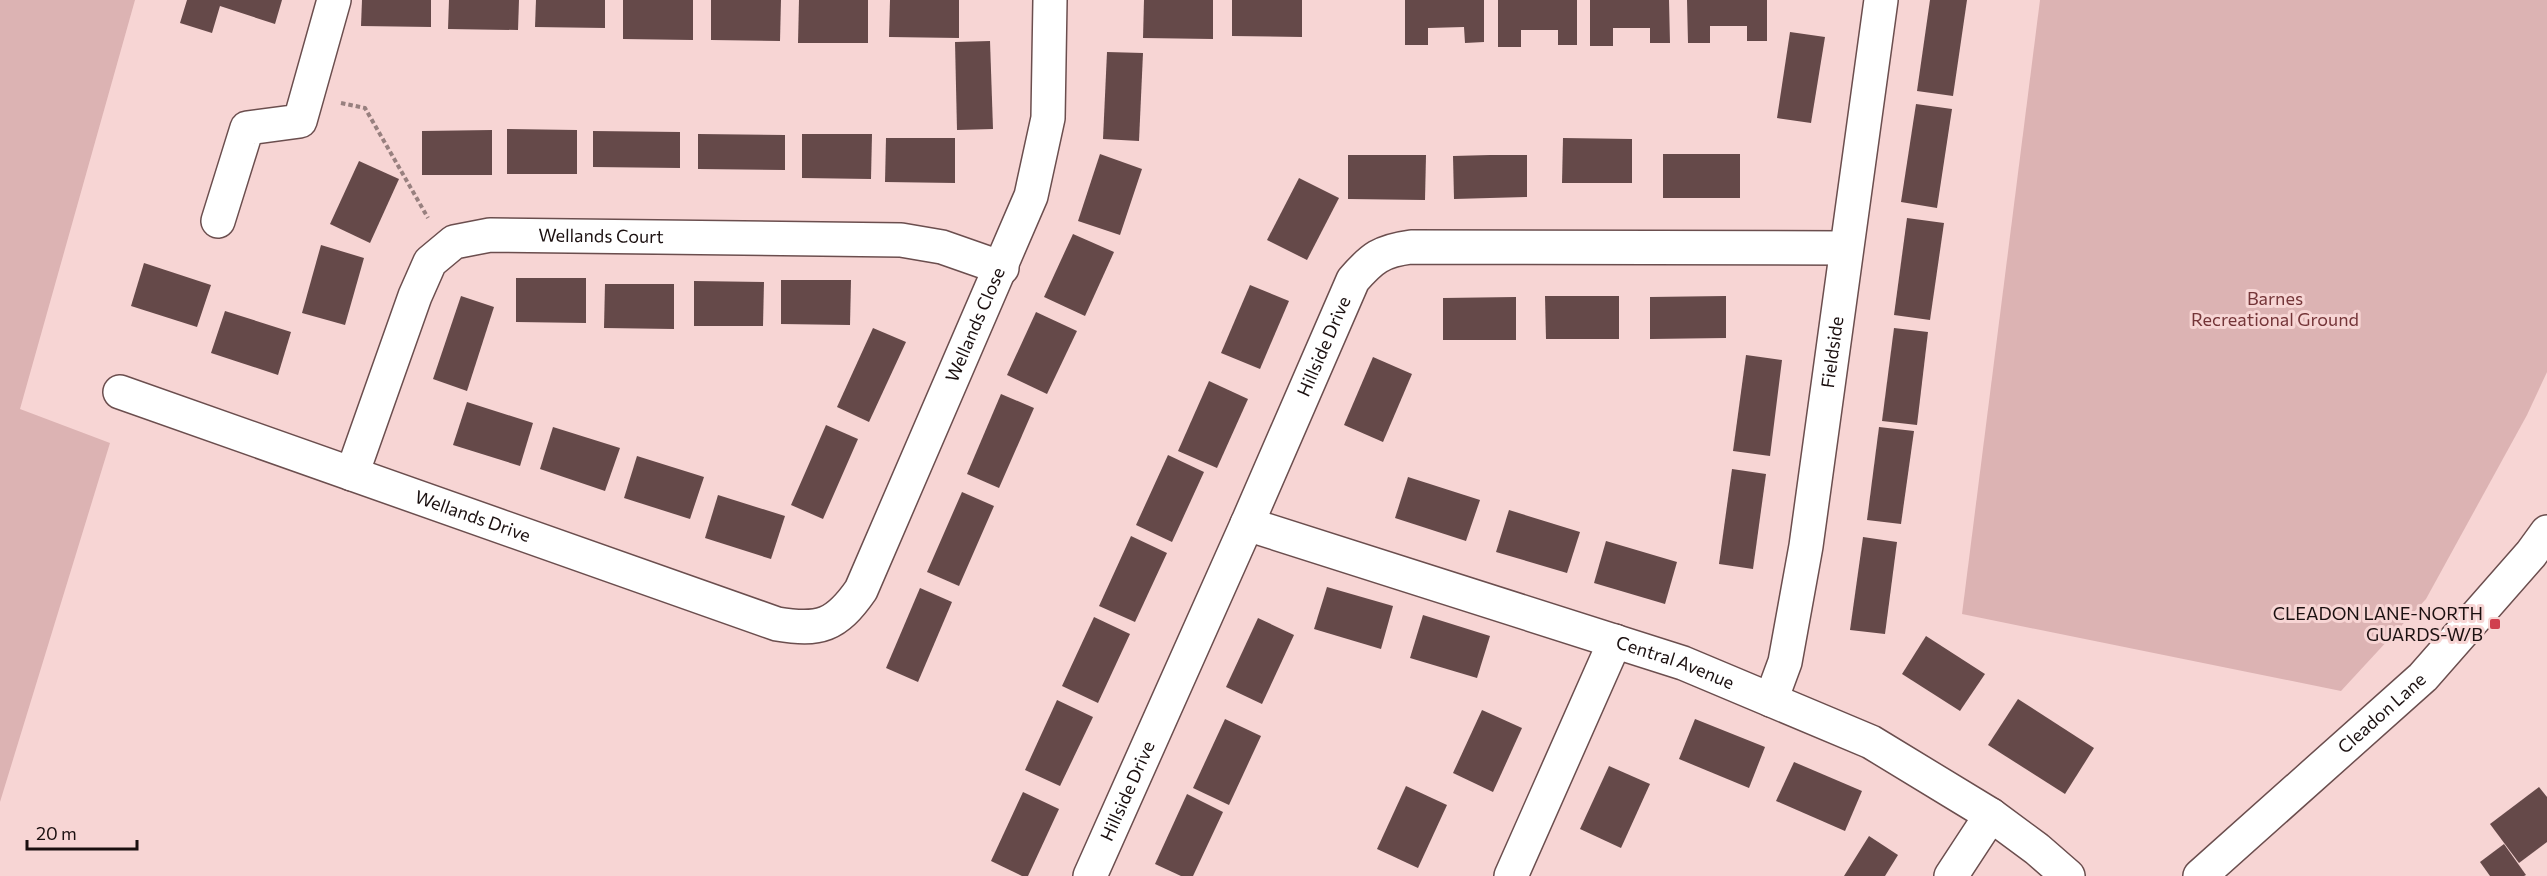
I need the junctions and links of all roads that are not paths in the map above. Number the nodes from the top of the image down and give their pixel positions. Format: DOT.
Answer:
graph roads {
  1 [pos="334,0"];
  2 [pos="1050,0"];
  3 [pos="1881,0"];
  4 [pos="218,221"];
  5 [pos="1846,248"];
  6 [pos="1002,268"];
  7 [pos="120,392"];
  8 [pos="352,474"];
  9 [pos="1247,524"];
  10 [pos="2547,532"];
  11 [pos="826,624"];
  12 [pos="1615,641"];
  13 [pos="1771,700"];
  14 [pos="1990,815"];
  15 [pos="1090,876"];
  16 [pos="1511,876"];
  17 [pos="1951,876"];
  18 [pos="2068,876"];
  19 [pos="2200,876"];
  1 -- 4 [label="street"];
  2 -- 6 [label="street, Wellands Close"];
  3 -- 5 [label="street, Fieldside"];
  5 -- 9 [label="street, Hillside Drive"];
  5 -- 13 [label="street, Fieldside"];
  6 -- 8 [label="street, Wellands Court"];
  6 -- 11 [label="street, Wellands Close"];
  7 -- 8 [label="street, Wellands Drive"];
  8 -- 11 [label="street, Wellands Drive"];
  9 -- 12 [label="street, Central Avenue"];
  9 -- 15 [label="street, Hillside Drive"];
  10 -- 19 [label="street, Cleadon Lane"];
  12 -- 13 [label="street, Central Avenue"];
  12 -- 16 [label="street"];
  13 -- 14 [label="street, Central Avenue"];
  14 -- 17 [label="street"];
  14 -- 18 [label="street, Central Avenue"];
}
